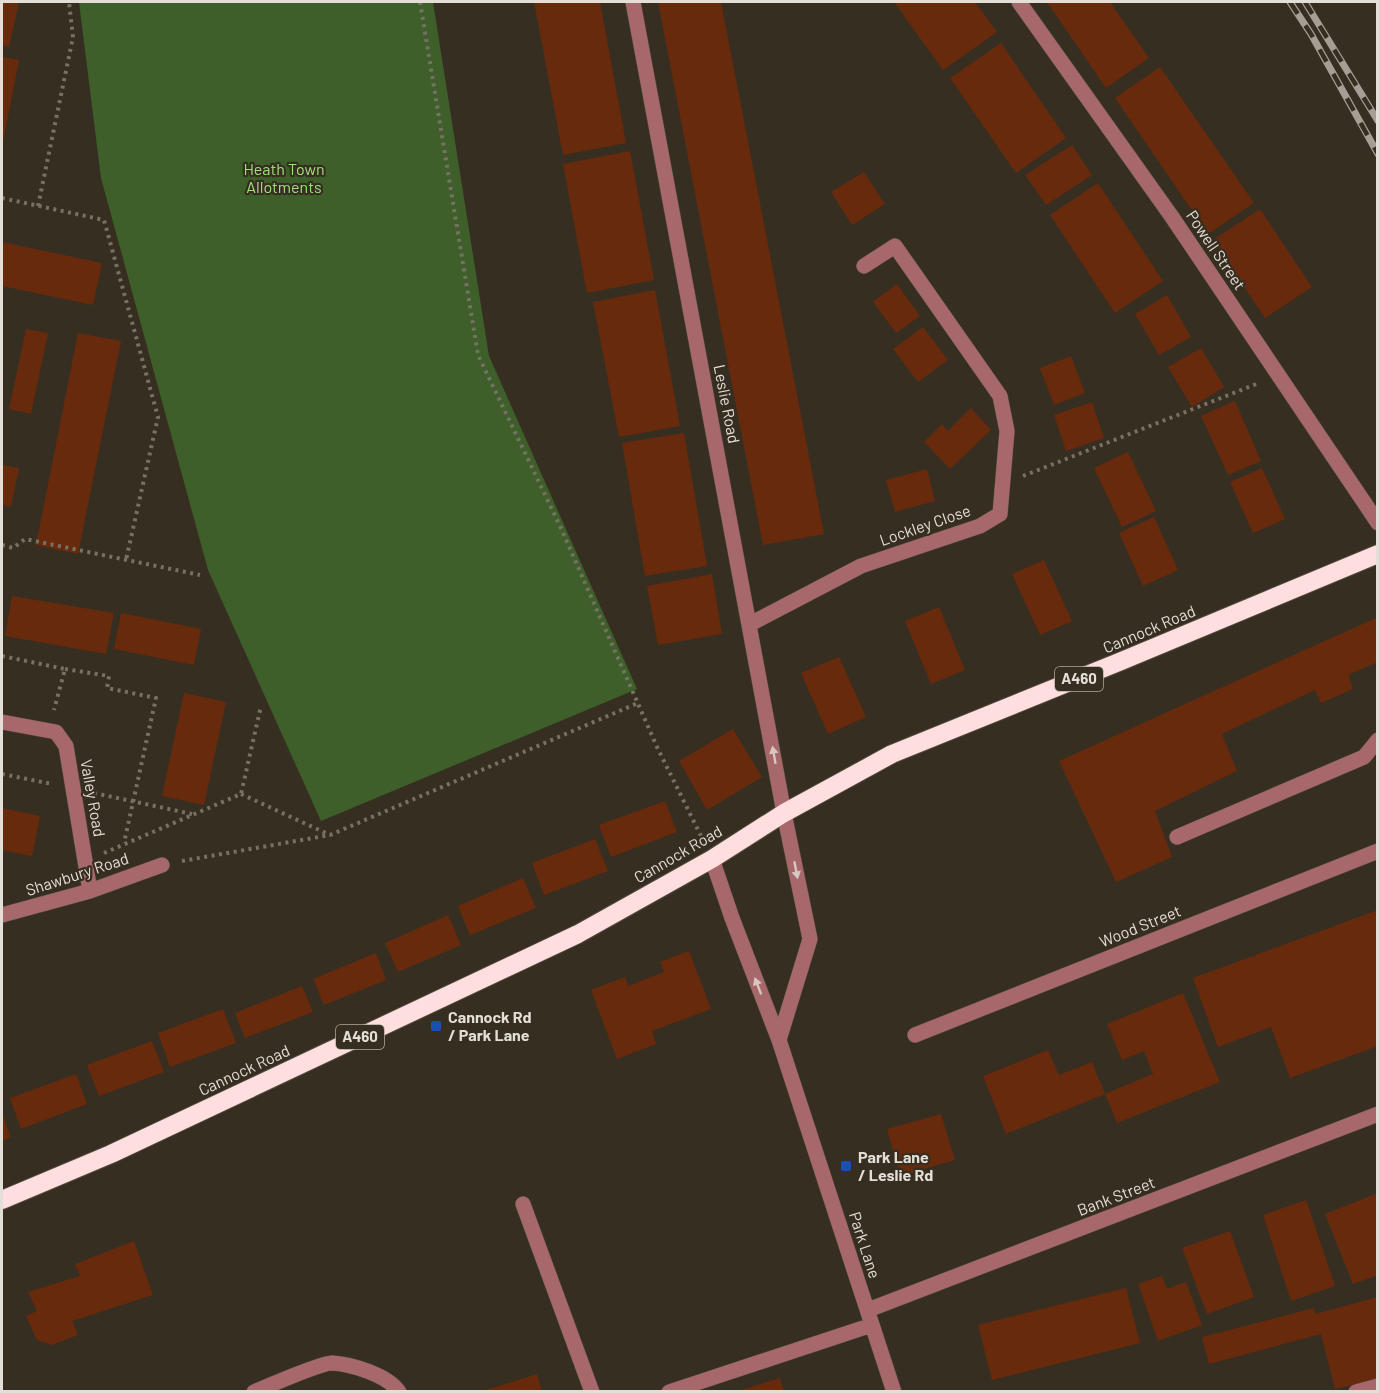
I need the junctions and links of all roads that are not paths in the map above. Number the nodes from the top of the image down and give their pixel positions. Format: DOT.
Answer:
graph roads {
  1 [pos="633,2"];
  2 [pos="1019,2"];
  3 [pos="864,266"];
  4 [pos="1377,523"];
  5 [pos="1377,554"];
  6 [pos="750,624"];
  7 [pos="2,722"];
  8 [pos="1377,740"];
  9 [pos="784,813"];
  10 [pos="1178,837"];
  11 [pos="1377,851"];
  12 [pos="712,859"];
  13 [pos="162,865"];
  14 [pos="90,891"];
  15 [pos="2,915"];
  16 [pos="915,1035"];
  17 [pos="779,1040"];
  18 [pos="1377,1114"];
  19 [pos="2,1200"];
  20 [pos="523,1204"];
  21 [pos="870,1318"];
  22 [pos="1377,1386"];
  23 [pos="254,1392"];
  24 [pos="399,1392"];
  25 [pos="592,1392"];
  26 [pos="669,1392"];
  27 [pos="894,1392"];
  28 [pos="1356,1392"];
  1 -- 6 [label="street, Leslie Road"];
  2 -- 4 [label="street, Powell Street"];
  3 -- 6 [label="street, Lockley Close"];
  5 -- 9 [label="highway, Cannock Road / A460"];
  9 -- 6 [label="street, Leslie Road, one-way"];
  7 -- 14 [label="street, Valley Road"];
  8 -- 10 [label="street"];
  9 -- 12 [label="highway, Cannock Road / A460"];
  9 -- 17 [label="street, one-way"];
  11 -- 16 [label="street, Wood Street"];
  17 -- 12 [label="street, Park Lane, one-way"];
  12 -- 19 [label="highway, Cannock Road / A460"];
  13 -- 14 [label="street, Shawbury Road"];
  14 -- 15 [label="street, Shawbury Road"];
  17 -- 21 [label="street, Park Lane"];
  18 -- 21 [label="street, Bank Street"];
  20 -- 25 [label="street"];
  21 -- 26 [label="street, Bank Street"];
  21 -- 27 [label="street, Park Lane"];
  22 -- 28 [label="street"];
  23 -- 24 [label="street"];
}
